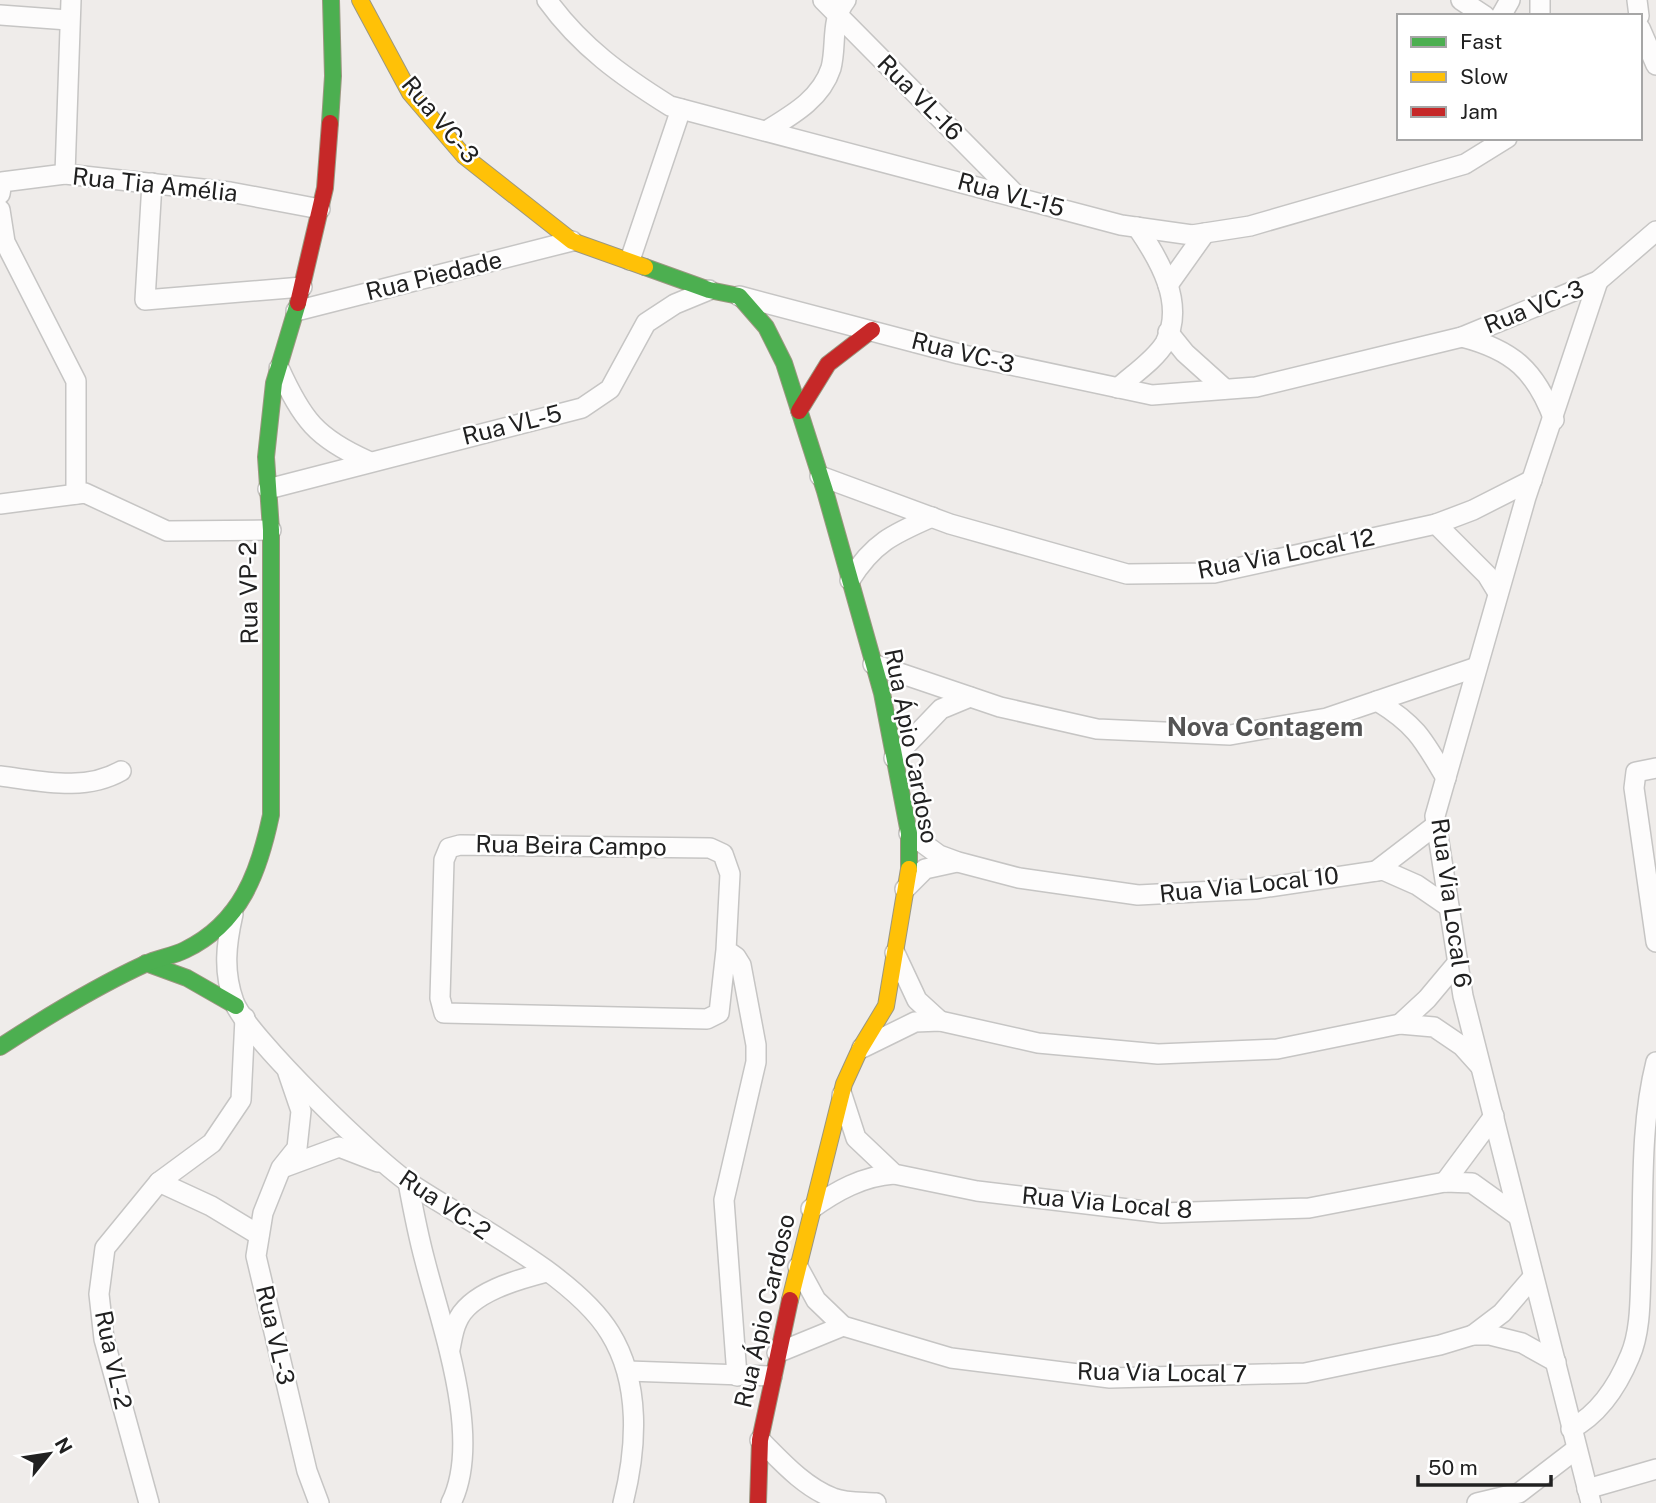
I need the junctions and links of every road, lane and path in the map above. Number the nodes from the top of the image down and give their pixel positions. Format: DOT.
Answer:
graph roads {
  1 [pos="71,0"];
  2 [pos="331,0"];
  3 [pos="360,0"];
  4 [pos="547,0"];
  5 [pos="823,0"];
  6 [pos="1461,0"];
  7 [pos="842,8"];
  8 [pos="1482,14"];
  9 [pos="0,15"];
  10 [pos="68,20"];
  11 [pos="1642,33"];
  12 [pos="1656,65"];
  13 [pos="681,109"];
  14 [pos="766,131"];
  15 [pos="1504,140"];
  16 [pos="65,174"];
  17 [pos="152,183"];
  18 [pos="0,194"];
  19 [pos="1017,196"];
  20 [pos="320,209"];
  21 [pos="0,211"];
  22 [pos="1137,228"];
  23 [pos="1656,231"];
  24 [pos="1205,233"];
  25 [pos="572,242"];
  26 [pos="630,260"];
  27 [pos="1598,281"];
  28 [pos="1168,285"];
  29 [pos="302,287"];
  30 [pos="709,290"];
  31 [pos="738,296"];
  32 [pos="296,311"];
  33 [pos="872,330"];
  34 [pos="1168,332"];
  35 [pos="1462,337"];
  36 [pos="279,368"];
  37 [pos="1118,388"];
  38 [pos="1225,390"];
  39 [pos="799,411"];
  40 [pos="1554,420"];
  41 [pos="369,461"];
  42 [pos="820,476"];
  43 [pos="1532,480"];
  44 [pos="268,489"];
  45 [pos="76,494"];
  46 [pos="0,504"];
  47 [pos="932,517"];
  48 [pos="1436,524"];
  49 [pos="271,530"];
  50 [pos="850,580"];
  51 [pos="1499,593"];
  52 [pos="873,664"];
  53 [pos="1477,667"];
  54 [pos="970,697"];
  55 [pos="1377,701"];
  56 [pos="894,758"];
  57 [pos="1656,768"];
  58 [pos="121,771"];
  59 [pos="0,776"];
  60 [pos="1446,778"];
  61 [pos="1436,825"];
  62 [pos="909,833"];
  63 [pos="958,862"];
  64 [pos="1376,871"];
  65 [pos="903,893"];
  66 [pos="1449,907"];
  67 [pos="233,914"];
  68 [pos="1656,943"];
  69 [pos="726,950"];
  70 [pos="894,952"];
  71 [pos="1458,962"];
  72 [pos="146,963"];
  73 [pos="240,1012"];
  74 [pos="940,1021"];
  75 [pos="1400,1024"];
  76 [pos="0,1047"];
  77 [pos="860,1049"];
  78 [pos="1656,1062"];
  79 [pos="286,1068"];
  80 [pos="1483,1070"];
  81 [pos="842,1094"];
  82 [pos="1494,1116"];
  83 [pos="389,1167"];
  84 [pos="281,1168"];
  85 [pos="894,1174"];
  86 [pos="159,1182"];
  87 [pos="408,1182"];
  88 [pos="1445,1182"];
  89 [pos="811,1209"];
  90 [pos="1518,1216"];
  91 [pos="259,1236"];
  92 [pos="798,1267"];
  93 [pos="547,1272"];
  94 [pos="1533,1277"];
  95 [pos="843,1326"];
  96 [pos="1473,1335"];
  97 [pos="449,1353"];
  98 [pos="777,1353"];
  99 [pos="1556,1362"];
  100 [pos="628,1371"];
  101 [pos="737,1376"];
  102 [pos="772,1376"];
  103 [pos="1571,1429"];
  104 [pos="760,1440"];
  105 [pos="1576,1450"];
  106 [pos="1656,1469"];
  107 [pos="1589,1496"];
  108 [pos="832,1501"];
  109 [pos="149,1503"];
  110 [pos="319,1503"];
  111 [pos="451,1503"];
  112 [pos="623,1503"];
  113 [pos="758,1503"];
  114 [pos="876,1503"];
  115 [pos="1477,1503"];
  1 -- 10 [label="street"];
  2 -- 20 [label="street, Rua VP-2"];
  3 -- 25 [label="street, Rua VC-3"];
  4 -- 13 [label="street, Rua VL-15"];
  5 -- 7 [label="street, Rua VL-16"];
  6 -- 8 [label="street"];
  7 -- 14 [label="street"];
  7 -- 19 [label="street, Rua VL-16"];
  9 -- 10 [label="street"];
  10 -- 16 [label="street"];
  11 -- 12 [label="street"];
  13 -- 14 [label="street, Rua VL-15"];
  13 -- 26 [label="street"];
  14 -- 19 [label="street, Rua VL-15"];
  15 -- 24 [label="street, Rua VL-15"];
  16 -- 17 [label="street, Rua Tia Amélia"];
  16 -- 18 [label="street, Rua Tia Amélia"];
  17 -- 20 [label="street, Rua Tia Amélia"];
  17 -- 29 [label="street"];
  19 -- 22 [label="street, Rua VL-15"];
  20 -- 29 [label="street, Rua VP-2"];
  21 -- 45 [label="street"];
  22 -- 24 [label="street, Rua VL-15"];
  22 -- 28 [label="street"];
  23 -- 27 [label="street, Rua VC-3"];
  24 -- 28 [label="street"];
  25 -- 26 [label="street, Rua VC-3"];
  25 -- 32 [label="street, Rua Piedade"];
  26 -- 30 [label="street, Rua VC-3"];
  27 -- 35 [label="street, Rua VC-3"];
  27 -- 40 [label="street, Rua Via Local 6"];
  28 -- 34 [label="street"];
  29 -- 32 [label="street, Rua VP-2"];
  30 -- 31 [label="street, Rua VC-3"];
  30 -- 41 [label="street, Rua VL-5"];
  31 -- 33 [label="street, Rua VC-3"];
  31 -- 39 [label="street, Rua Ápio Cardoso"];
  32 -- 36 [label="street, Rua VP-2"];
  33 -- 37 [label="street, Rua VC-3"];
  33 -- 39 [label="street"];
  34 -- 37 [label="street"];
  34 -- 38 [label="street"];
  35 -- 38 [label="street, Rua VC-3"];
  35 -- 40 [label="street"];
  36 -- 41 [label="street"];
  36 -- 44 [label="street, Rua VP-2"];
  37 -- 38 [label="street, Rua VC-3"];
  39 -- 42 [label="street, Rua Ápio Cardoso"];
  40 -- 43 [label="street, Rua Via Local 6"];
  41 -- 44 [label="street, Rua VL-5"];
  42 -- 47 [label="street, Rua Via Local 12"];
  42 -- 50 [label="street, Rua Ápio Cardoso"];
  43 -- 48 [label="street, Rua Via Local 12"];
  43 -- 51 [label="street, Rua Via Local 6"];
  44 -- 49 [label="street, Rua VP-2"];
  45 -- 46 [label="street"];
  45 -- 49 [label="street"];
  47 -- 48 [label="street, Rua Via Local 12"];
  47 -- 50 [label="street"];
  48 -- 51 [label="street"];
  49 -- 67 [label="street, Rua VP-2"];
  50 -- 52 [label="street, Rua Ápio Cardoso"];
  51 -- 53 [label="street, Rua Via Local 6"];
  52 -- 54 [label="street"];
  52 -- 56 [label="street, Rua Ápio Cardoso"];
  53 -- 55 [label="street"];
  53 -- 60 [label="street, Rua Via Local 6"];
  54 -- 55 [label="street"];
  54 -- 56 [label="street"];
  55 -- 60 [label="street"];
  56 -- 62 [label="street, Rua Ápio Cardoso"];
  57 -- 68 [label="street"];
  58 -- 59 [label="street"];
  60 -- 61 [label="street, Rua Via Local 6"];
  61 -- 64 [label="street, Rua Via Local 10"];
  61 -- 66 [label="street, Rua Via Local 6"];
  62 -- 63 [label="street, Rua Via Local 10"];
  62 -- 65 [label="street, Rua Ápio Cardoso"];
  63 -- 64 [label="street, Rua Via Local 10"];
  63 -- 65 [label="street, Rua Via Local 10"];
  64 -- 66 [label="street, Rua Via Local 10"];
  65 -- 70 [label="street, Rua Ápio Cardoso"];
  66 -- 71 [label="street, Rua Via Local 6"];
  67 -- 72 [label="street, Rua VP-2"];
  67 -- 73 [label="street, Rua VC-2"];
  69 -- 69 [label="street, Rua Beira Campo"];
  69 -- 101 [label="street"];
  70 -- 74 [label="street"];
  70 -- 77 [label="street, Rua Ápio Cardoso"];
  71 -- 75 [label="street"];
  71 -- 80 [label="street, Rua Via Local 6"];
  72 -- 73 [label="street"];
  72 -- 76 [label="street, Rua VP-2"];
  73 -- 79 [label="street, Rua VC-2"];
  73 -- 86 [label="street, Rua VL-2"];
  74 -- 75 [label="street"];
  74 -- 77 [label="street"];
  75 -- 80 [label="street"];
  77 -- 81 [label="street, Rua Ápio Cardoso"];
  78 -- 103 [label="street"];
  79 -- 83 [label="street, Rua VC-2"];
  79 -- 84 [label="street, Rua VL-3"];
  80 -- 82 [label="street, Rua Via Local 6"];
  81 -- 85 [label="street"];
  81 -- 89 [label="street, Rua Ápio Cardoso"];
  82 -- 88 [label="street"];
  82 -- 90 [label="street, Rua Via Local 6"];
  83 -- 84 [label="street"];
  83 -- 87 [label="street, Rua VC-2"];
  84 -- 91 [label="street, Rua VL-3"];
  85 -- 88 [label="street, Rua Via Local 8"];
  85 -- 89 [label="street, Rua Via Local 8"];
  86 -- 91 [label="street"];
  86 -- 109 [label="street, Rua VL-2"];
  87 -- 93 [label="street, Rua VC-2"];
  87 -- 97 [label="street"];
  88 -- 90 [label="street, Rua Via Local 8"];
  89 -- 92 [label="street, Rua Ápio Cardoso"];
  90 -- 94 [label="street, Rua Via Local 6"];
  91 -- 110 [label="street, Rua VL-3"];
  92 -- 95 [label="street, Rua Via Local 7"];
  92 -- 98 [label="street, Rua Ápio Cardoso"];
  93 -- 97 [label="street"];
  93 -- 100 [label="street, Rua VC-2"];
  94 -- 96 [label="street, Rua Via Local 7"];
  94 -- 99 [label="street, Rua Via Local 6"];
  95 -- 96 [label="street, Rua Via Local 7"];
  95 -- 98 [label="street"];
  96 -- 99 [label="street, Rua Via Local 7"];
  97 -- 111 [label="street"];
  98 -- 102 [label="street, Rua Ápio Cardoso"];
  99 -- 103 [label="street, Rua Via Local 6"];
  100 -- 101 [label="street"];
  100 -- 112 [label="street, Rua VC-2"];
  101 -- 102 [label="street"];
  102 -- 104 [label="street, Rua Ápio Cardoso"];
  103 -- 105 [label="street, Rua Via Local 6"];
  104 -- 108 [label="street"];
  104 -- 113 [label="street, Rua Ápio Cardoso"];
  105 -- 107 [label="street, Rua Via Local 6"];
  105 -- 115 [label="street"];
  106 -- 107 [label="street"];
  108 -- 114 [label="street"];
}
